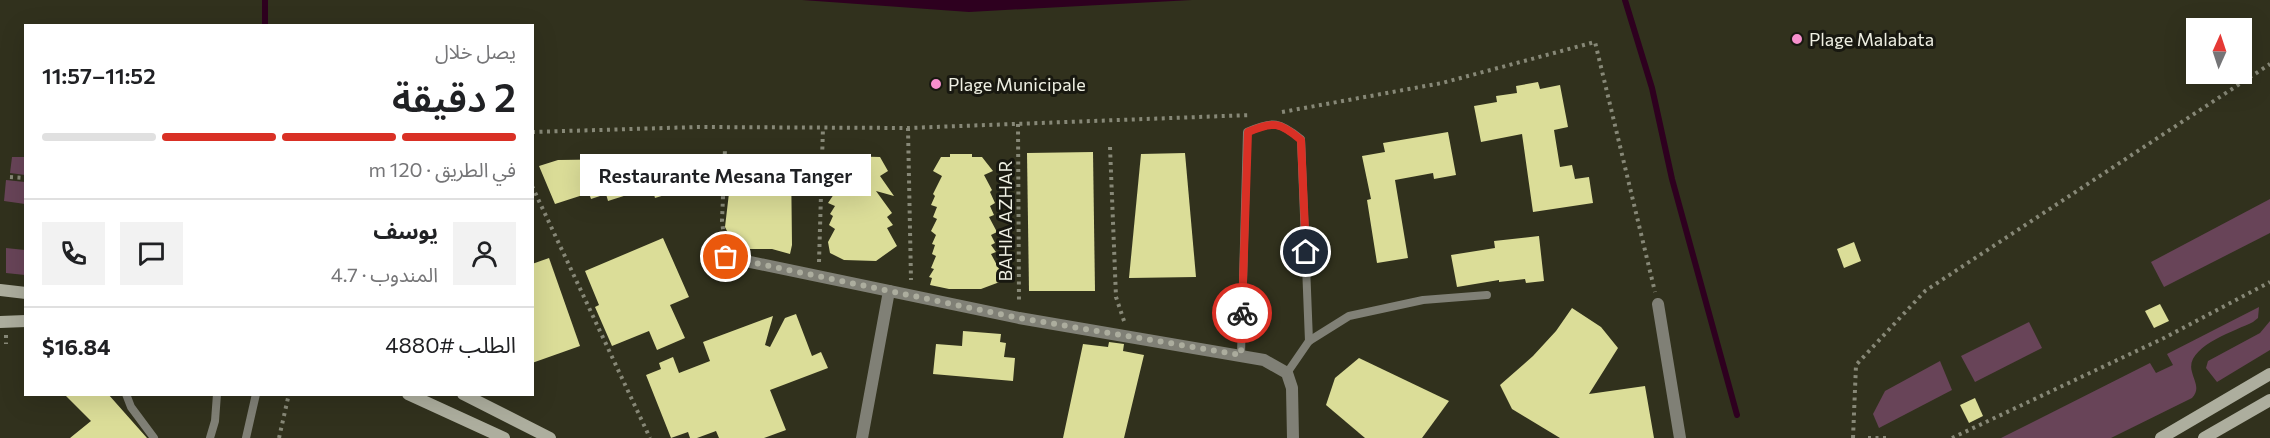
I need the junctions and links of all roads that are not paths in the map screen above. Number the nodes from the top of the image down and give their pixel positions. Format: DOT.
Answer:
graph roads {
  1 [pos="726,257"];
  2 [pos="0,290"];
  3 [pos="889,291"];
  4 [pos="24,293"];
  5 [pos="1487,295"];
  6 [pos="1658,304"];
  7 [pos="24,321"];
  8 [pos="0,322"];
  9 [pos="1310,341"];
  10 [pos="1241,355"];
  11 [pos="1287,373"];
  12 [pos="2270,374"];
  13 [pos="127,396"];
  14 [pos="217,396"];
  15 [pos="256,396"];
  16 [pos="412,396"];
  17 [pos="467,396"];
  18 [pos="2270,400"];
  19 [pos="154,438"];
  20 [pos="210,438"];
  21 [pos="246,438"];
  22 [pos="504,438"];
  23 [pos="550,438"];
  24 [pos="862,438"];
  25 [pos="1293,438"];
  26 [pos="1680,438"];
  27 [pos="2161,438"];
  28 [pos="2204,438"];
  1 -- 3 [label="street"];
  2 -- 4 [label="main road"];
  3 -- 10 [label="street"];
  3 -- 24 [label="street"];
  5 -- 9 [label="lane"];
  6 -- 26 [label="street"];
  7 -- 8 [label="main road"];
  9 -- 10 [label="lane"];
  9 -- 11 [label="lane"];
  10 -- 11 [label="street"];
  11 -- 25 [label="street"];
  12 -- 27 [label="main road"];
  13 -- 19 [label="lane"];
  14 -- 20 [label="lane"];
  15 -- 21 [label="lane"];
  16 -- 22 [label="main road"];
  17 -- 23 [label="main road"];
  18 -- 28 [label="main road"];
}
